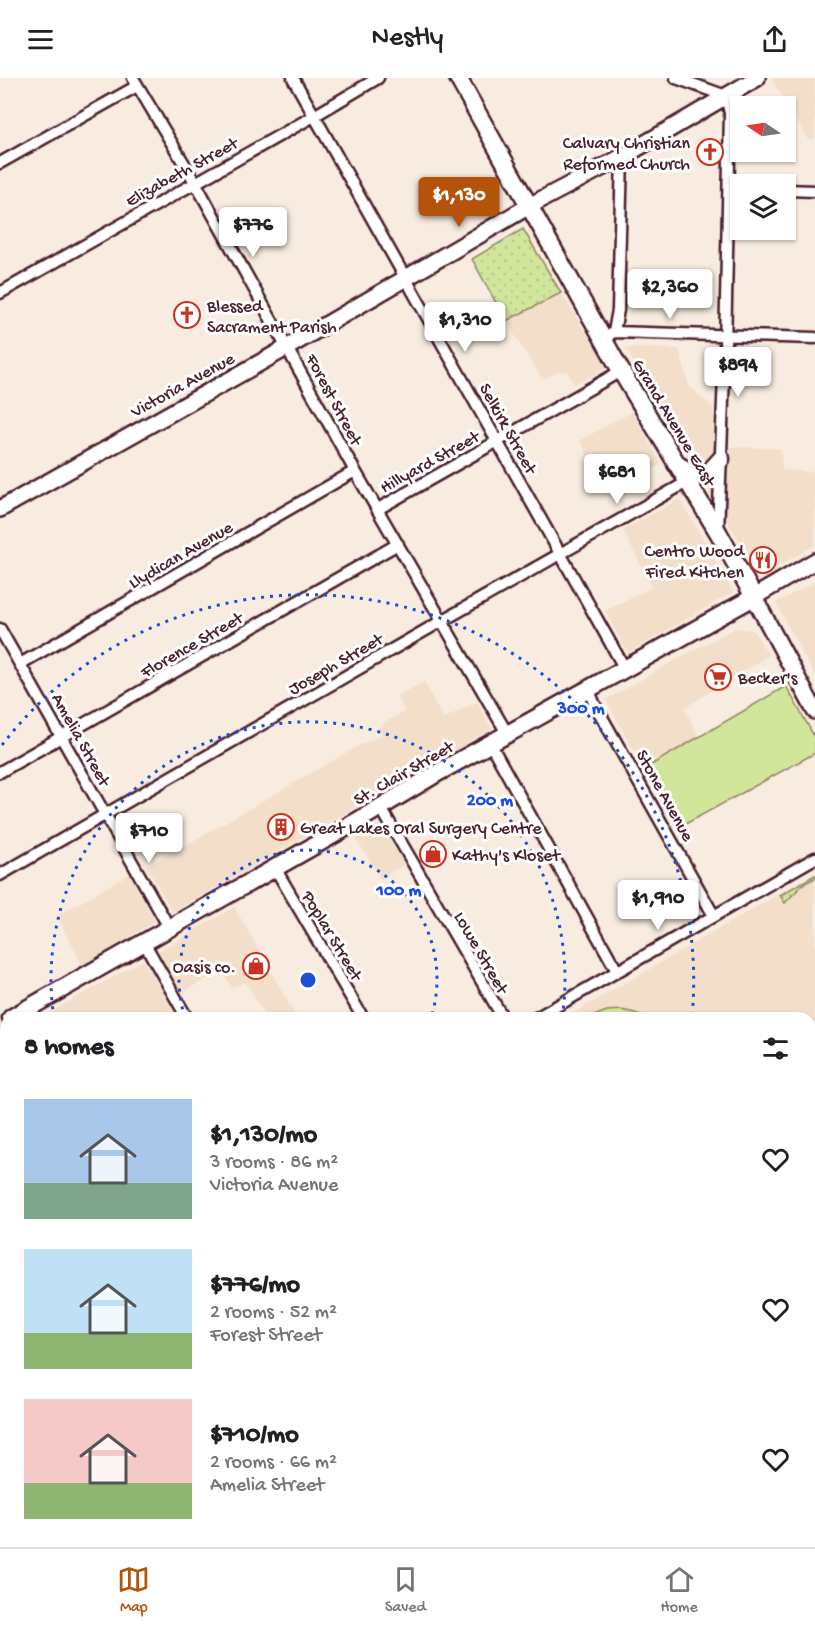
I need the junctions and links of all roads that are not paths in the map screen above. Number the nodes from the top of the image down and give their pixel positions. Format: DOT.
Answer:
graph roads {
  1 [pos="293,78"];
  2 [pos="378,78"];
  3 [pos="458,78"];
  4 [pos="676,78"];
  5 [pos="758,78"];
  6 [pos="135,82"];
  7 [pos="726,96"];
  8 [pos="314,116"];
  9 [pos="622,157"];
  10 [pos="0,163"];
  11 [pos="195,182"];
  12 [pos="729,188"];
  13 [pos="796,190"];
  14 [pos="815,190"];
  15 [pos="529,206"];
  16 [pos="406,279"];
  17 [pos="0,293"];
  18 [pos="609,335"];
  19 [pos="725,336"];
  20 [pos="815,338"];
  21 [pos="288,347"];
  22 [pos="621,370"];
  23 [pos="498,442"];
  24 [pos="721,459"];
  25 [pos="676,464"];
  26 [pos="355,471"];
  27 [pos="687,482"];
  28 [pos="0,508"];
  29 [pos="378,508"];
  30 [pos="718,532"];
  31 [pos="398,544"];
  32 [pos="562,555"];
  33 [pos="815,561"];
  34 [pos="754,597"];
  35 [pos="442,621"];
  36 [pos="0,628"];
  37 [pos="20,664"];
  38 [pos="625,669"];
  39 [pos="589,690"];
  40 [pos="815,711"];
  41 [pos="508,735"];
  42 [pos="62,737"];
  43 [pos="491,745"];
  44 [pos="0,772"];
  45 [pos="381,808"];
  46 [pos="104,814"];
  47 [pos="815,858"];
  48 [pos="275,868"];
  49 [pos="0,875"];
  50 [pos="714,916"];
  51 [pos="170,929"];
  52 [pos="145,944"];
  53 [pos="617,971"];
  54 [pos="35,1012"];
  55 [pos="184,1012"];
  56 [pos="359,1012"];
  57 [pos="499,1012"];
  58 [pos="546,1012"];
  1 -- 8 [label="street, Selkirk Street"];
  2 -- 8 [label="street, Elizabeth Street"];
  3 -- 15 [label="main road, Grand Avenue East"];
  4 -- 7 [label="street"];
  5 -- 7 [label="street, Victoria Avenue"];
  6 -- 10 [label="street"];
  6 -- 11 [label="street, Forest Street"];
  7 -- 9 [label="street, Victoria Avenue"];
  7 -- 12 [label="street"];
  8 -- 11 [label="street, Elizabeth Street"];
  8 -- 16 [label="street, Selkirk Street"];
  9 -- 15 [label="street, Victoria Avenue"];
  9 -- 18 [label="street"];
  11 -- 17 [label="street, Elizabeth Street"];
  11 -- 21 [label="street, Forest Street"];
  12 -- 19 [label="street"];
  13 -- 14 [label="street"];
  15 -- 16 [label="street, Victoria Avenue"];
  15 -- 18 [label="main road, Grand Avenue East"];
  16 -- 21 [label="street, Victoria Avenue"];
  16 -- 23 [label="street, Selkirk Street"];
  18 -- 19 [label="street"];
  18 -- 22 [label="main road, Grand Avenue East"];
  19 -- 20 [label="street"];
  19 -- 24 [label="street"];
  21 -- 26 [label="street, Forest Street"];
  21 -- 28 [label="street, Victoria Avenue"];
  22 -- 23 [label="street, Hillyard Street"];
  22 -- 25 [label="main road, Grand Avenue East"];
  23 -- 29 [label="street, Hillyard Street"];
  23 -- 32 [label="street, Selkirk Street"];
  24 -- 25 [label="main road"];
  24 -- 30 [label="street"];
  25 -- 27 [label="main road, Grand Avenue East"];
  26 -- 29 [label="street, Forest Street"];
  26 -- 37 [label="street, Llydican Avenue"];
  27 -- 30 [label="main road, Grand Avenue East"];
  27 -- 32 [label="street, Joseph Street"];
  29 -- 31 [label="street, Forest Street"];
  30 -- 34 [label="main road, Grand Avenue East"];
  31 -- 35 [label="street, Forest Street"];
  31 -- 42 [label="street, Florence Street"];
  32 -- 35 [label="street, Joseph Street"];
  32 -- 38 [label="street, Selkirk Street"];
  33 -- 34 [label="street, St. Clair Street"];
  34 -- 38 [label="main road, St. Clair Street"];
  34 -- 40 [label="street"];
  35 -- 41 [label="street, Forest Street"];
  35 -- 46 [label="street, Joseph Street"];
  36 -- 37 [label="street, Amelia Street"];
  37 -- 42 [label="street, Amelia Street"];
  38 -- 39 [label="main road, St. Clair Street"];
  39 -- 41 [label="main road, St. Clair Street"];
  39 -- 50 [label="street, Stone Avenue"];
  41 -- 43 [label="main road, St. Clair Street"];
  42 -- 44 [label="street, Florence Street"];
  42 -- 46 [label="street, Amelia Street"];
  43 -- 45 [label="main road, St. Clair Street"];
  43 -- 53 [label="street"];
  45 -- 48 [label="main road, St. Clair Street"];
  45 -- 57 [label="street, Lowe Street"];
  46 -- 49 [label="street, Joseph Street"];
  46 -- 51 [label="street, Amelia Street"];
  47 -- 50 [label="street"];
  48 -- 51 [label="main road, St. Clair Street"];
  48 -- 56 [label="street, Poplar Street"];
  50 -- 53 [label="street"];
  51 -- 52 [label="main road, St. Clair Street"];
  52 -- 54 [label="main road, St. Clair Street"];
  52 -- 55 [label="street"];
  53 -- 58 [label="street"];
}
